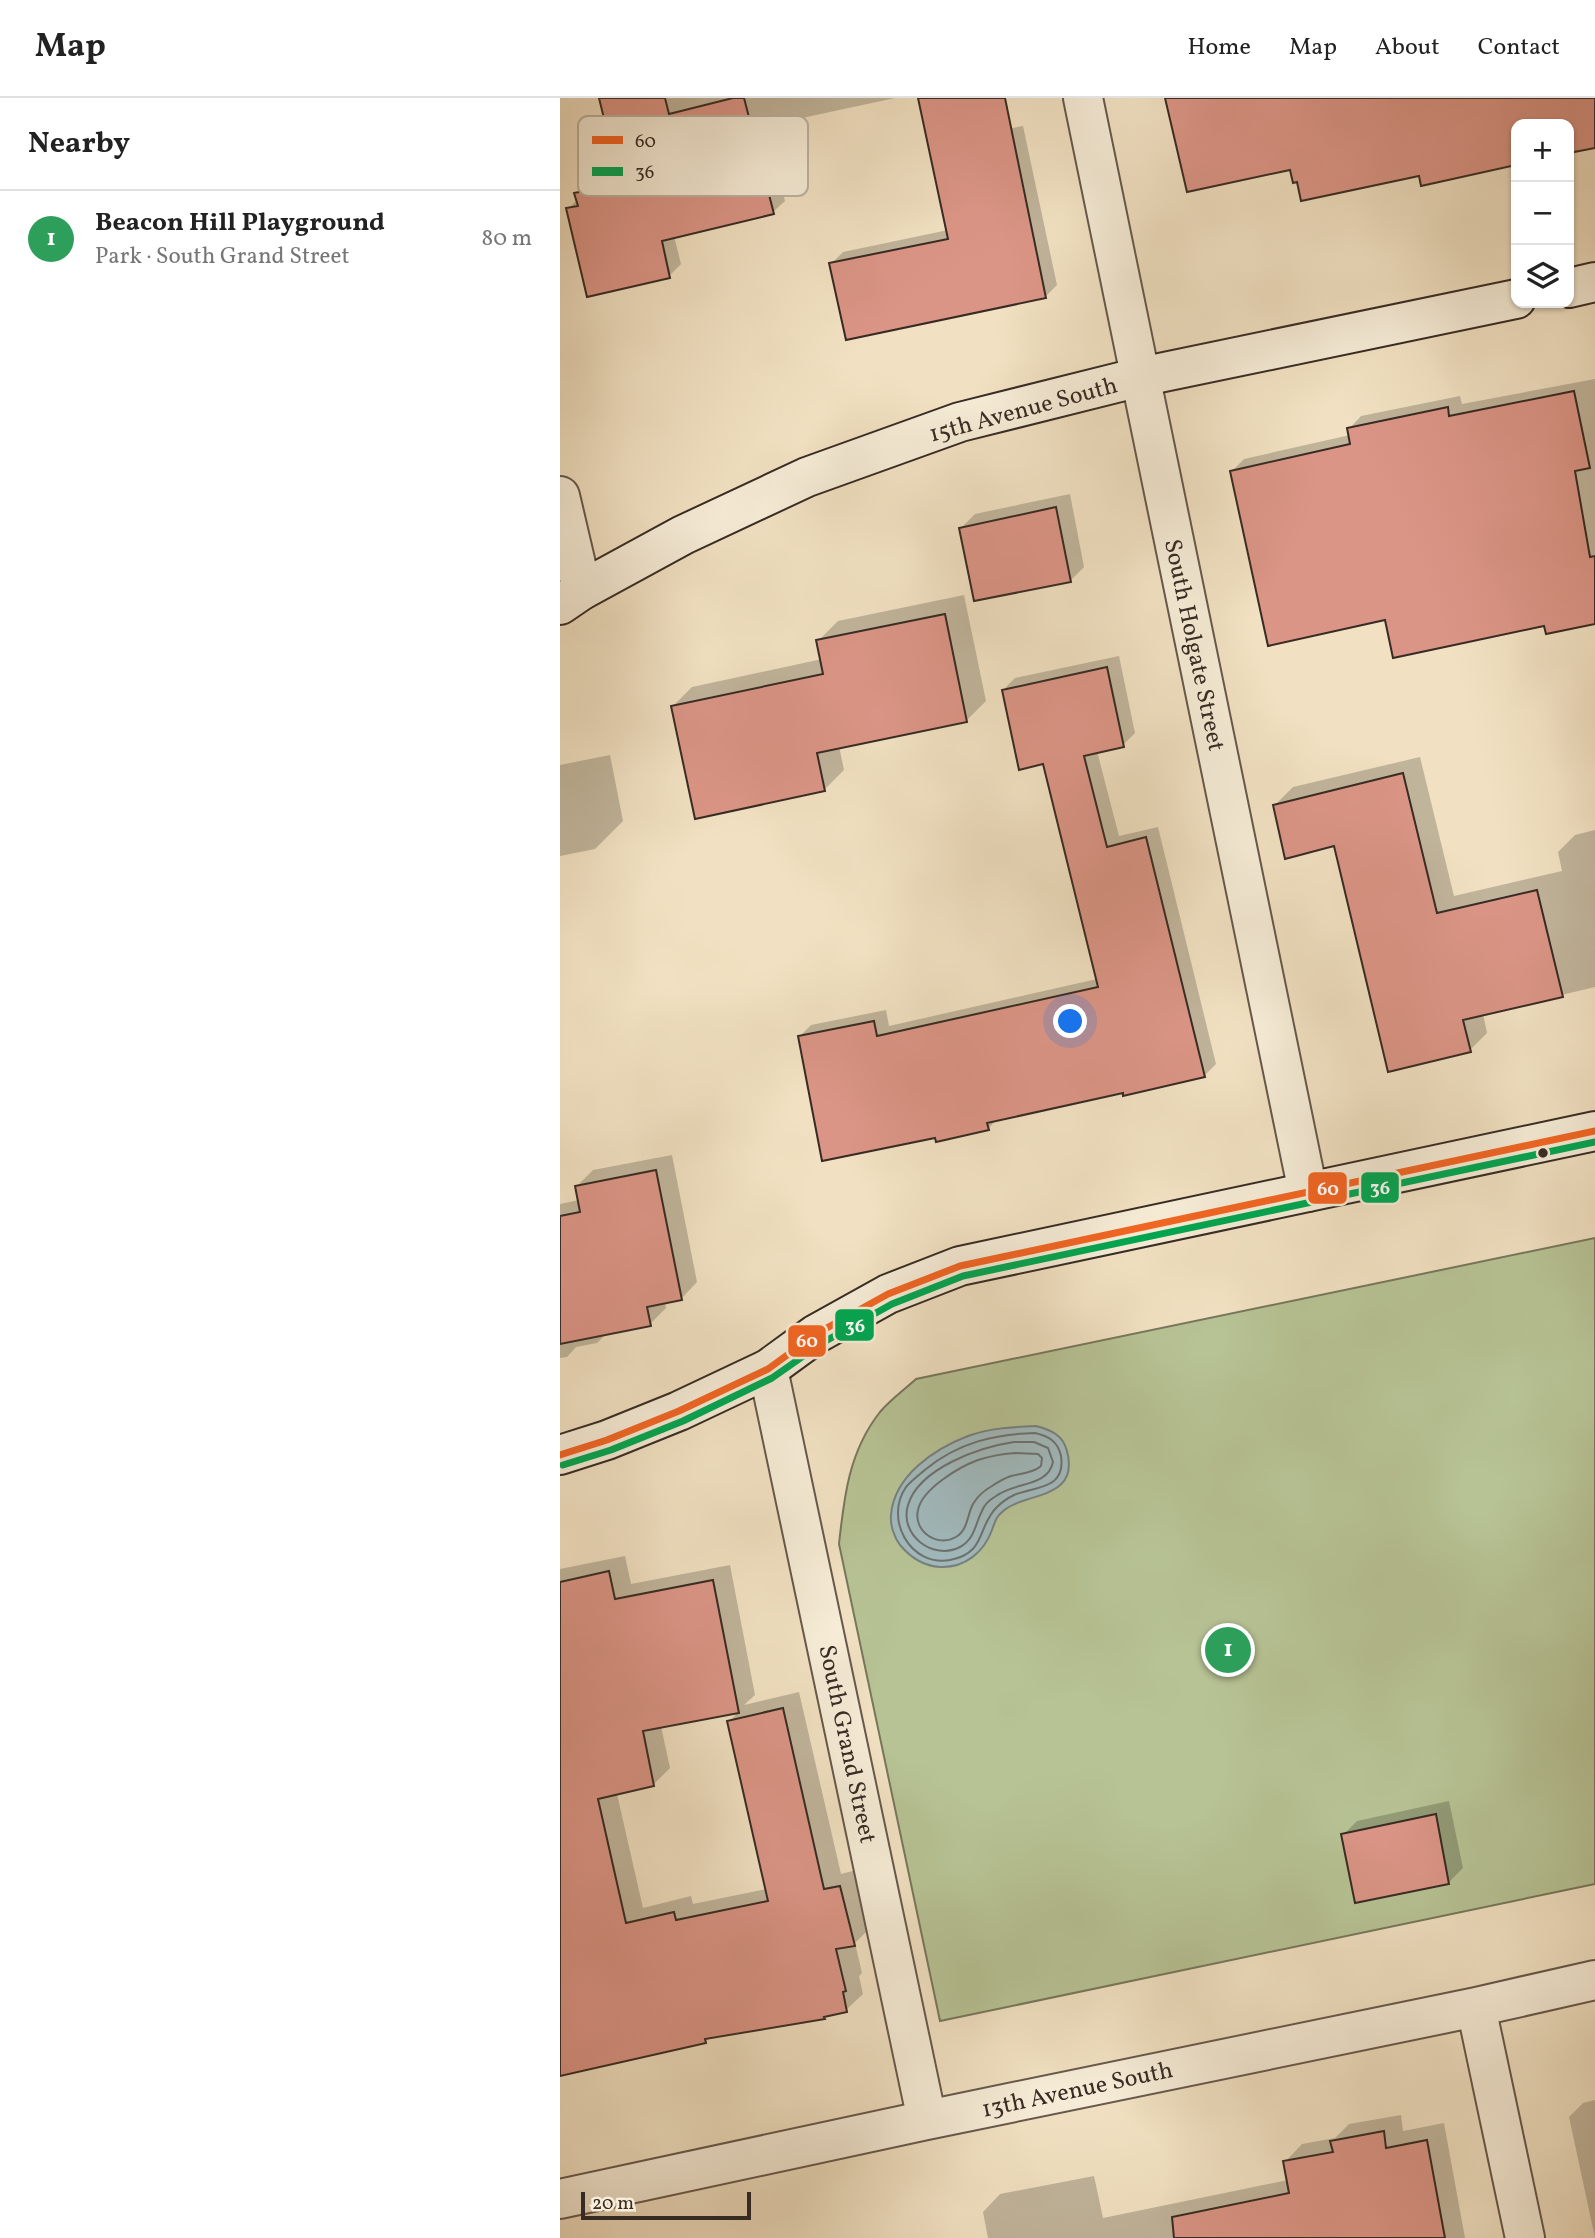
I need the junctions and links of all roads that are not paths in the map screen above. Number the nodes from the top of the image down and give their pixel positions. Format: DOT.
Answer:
graph roads {
  1 [pos="1083,98"];
  2 [pos="1595,282"];
  3 [pos="1574,287"];
  4 [pos="1511,300"];
  5 [pos="1140,377"];
  6 [pos="560,496"];
  7 [pos="571,598"];
  8 [pos="1595,1131"];
  9 [pos="1308,1192"];
  10 [pos="768,1369"];
  11 [pos="560,1455"];
  12 [pos="1595,1980"];
  13 [pos="1476,2007"];
  14 [pos="927,2120"];
  15 [pos="560,2199"];
  16 [pos="1525,2238"];
  1 -- 5 [label="street, South Holgate Street"];
  2 -- 3 [label="street"];
  4 -- 5 [label="street, 15th Avenue South"];
  5 -- 7 [label="street, 15th Avenue South"];
  5 -- 9 [label="street, South Holgate Street"];
  6 -- 7 [label="street"];
  8 -- 9 [label="street"];
  9 -- 10 [label="street"];
  10 -- 11 [label="street"];
  10 -- 14 [label="street, South Grand Street"];
  12 -- 13 [label="street, 13th Avenue South"];
  13 -- 14 [label="street, 13th Avenue South"];
  13 -- 16 [label="street"];
  14 -- 15 [label="street, 13th Avenue South"];
}
